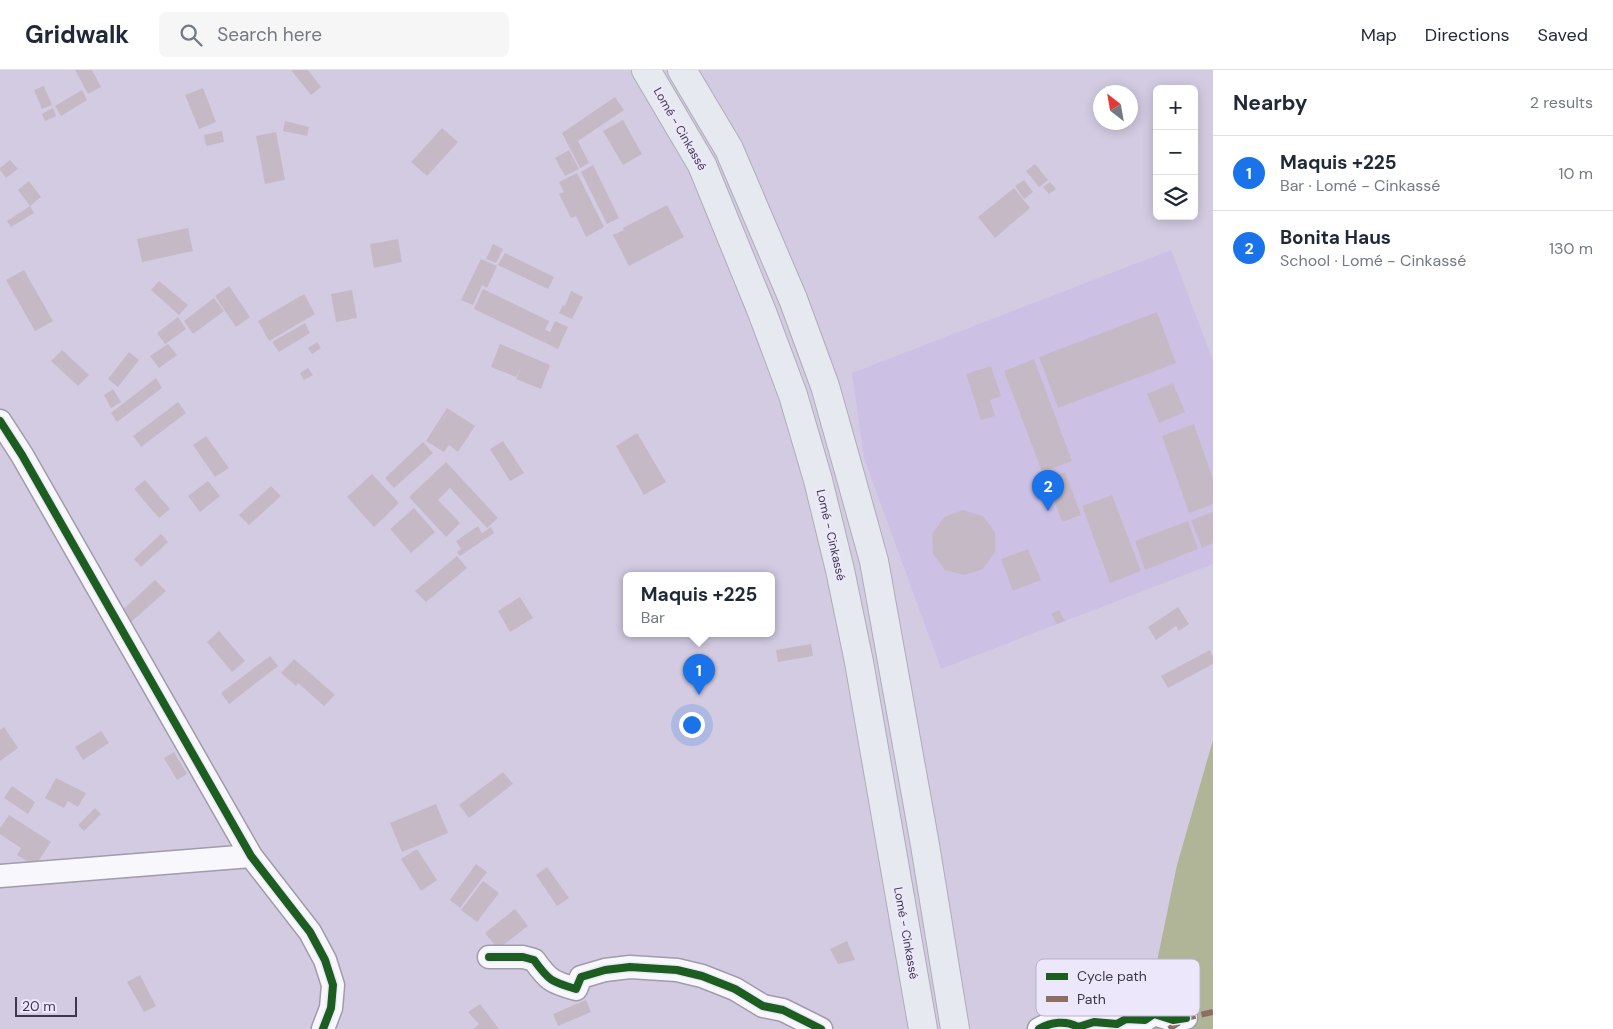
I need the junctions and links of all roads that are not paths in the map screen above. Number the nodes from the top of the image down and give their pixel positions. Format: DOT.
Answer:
graph roads {
  1 [pos="646,70"];
  2 [pos="682,70"];
  3 [pos="729,149"];
  4 [pos="702,165"];
  5 [pos="0,421"];
  6 [pos="251,856"];
  7 [pos="0,876"];
  8 [pos="489,957"];
  9 [pos="1151,1016"];
  10 [pos="1160,1016"];
  11 [pos="1186,1018"];
  12 [pos="322,1029"];
  13 [pos="821,1029"];
  14 [pos="923,1029"];
  15 [pos="955,1029"];
  16 [pos="1039,1029"];
  1 -- 4 [label="highway, Lomé - Cinkassé"];
  2 -- 3 [label="highway"];
  3 -- 4 [label="highway"];
  3 -- 15 [label="highway"];
  4 -- 14 [label="highway, Lomé - Cinkassé"];
  5 -- 6 [label="street"];
  6 -- 7 [label="street"];
  6 -- 12 [label="street"];
  8 -- 13 [label="street"];
  9 -- 16 [label="street"];
  10 -- 11 [label="street"];
}
